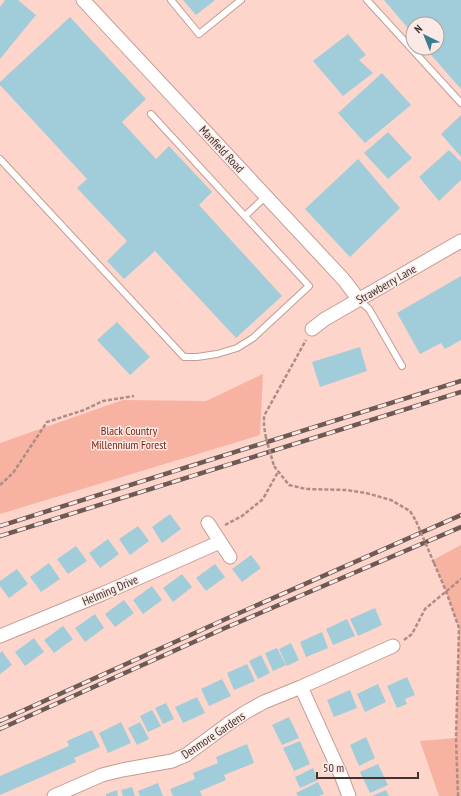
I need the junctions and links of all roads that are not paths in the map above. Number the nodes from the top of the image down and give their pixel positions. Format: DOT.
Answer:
graph roads {
  1 [pos="83,0"];
  2 [pos="172,0"];
  3 [pos="241,0"];
  4 [pos="367,0"];
  5 [pos="461,103"];
  6 [pos="151,114"];
  7 [pos="0,159"];
  8 [pos="266,196"];
  9 [pos="245,216"];
  10 [pos="461,241"];
  11 [pos="359,300"];
  12 [pos="312,329"];
  13 [pos="402,366"];
  14 [pos="230,556"];
  15 [pos="0,636"];
  16 [pos="393,646"];
  17 [pos="301,687"];
  18 [pos="54,796"];
  19 [pos="349,796"];
  1 -- 8 [label="street, Manfield Road"];
  2 -- 3 [label="lane"];
  4 -- 5 [label="lane"];
  6 -- 9 [label="lane"];
  7 -- 9 [label="lane"];
  8 -- 9 [label="lane"];
  8 -- 11 [label="street, Manfield Road"];
  10 -- 11 [label="street, Strawberry Lane"];
  11 -- 12 [label="street, Strawberry Lane"];
  11 -- 13 [label="lane"];
  14 -- 15 [label="street, Helming Drive"];
  16 -- 17 [label="street, Denmore Gardens"];
  17 -- 18 [label="street, Denmore Gardens"];
  17 -- 19 [label="street"];
}
